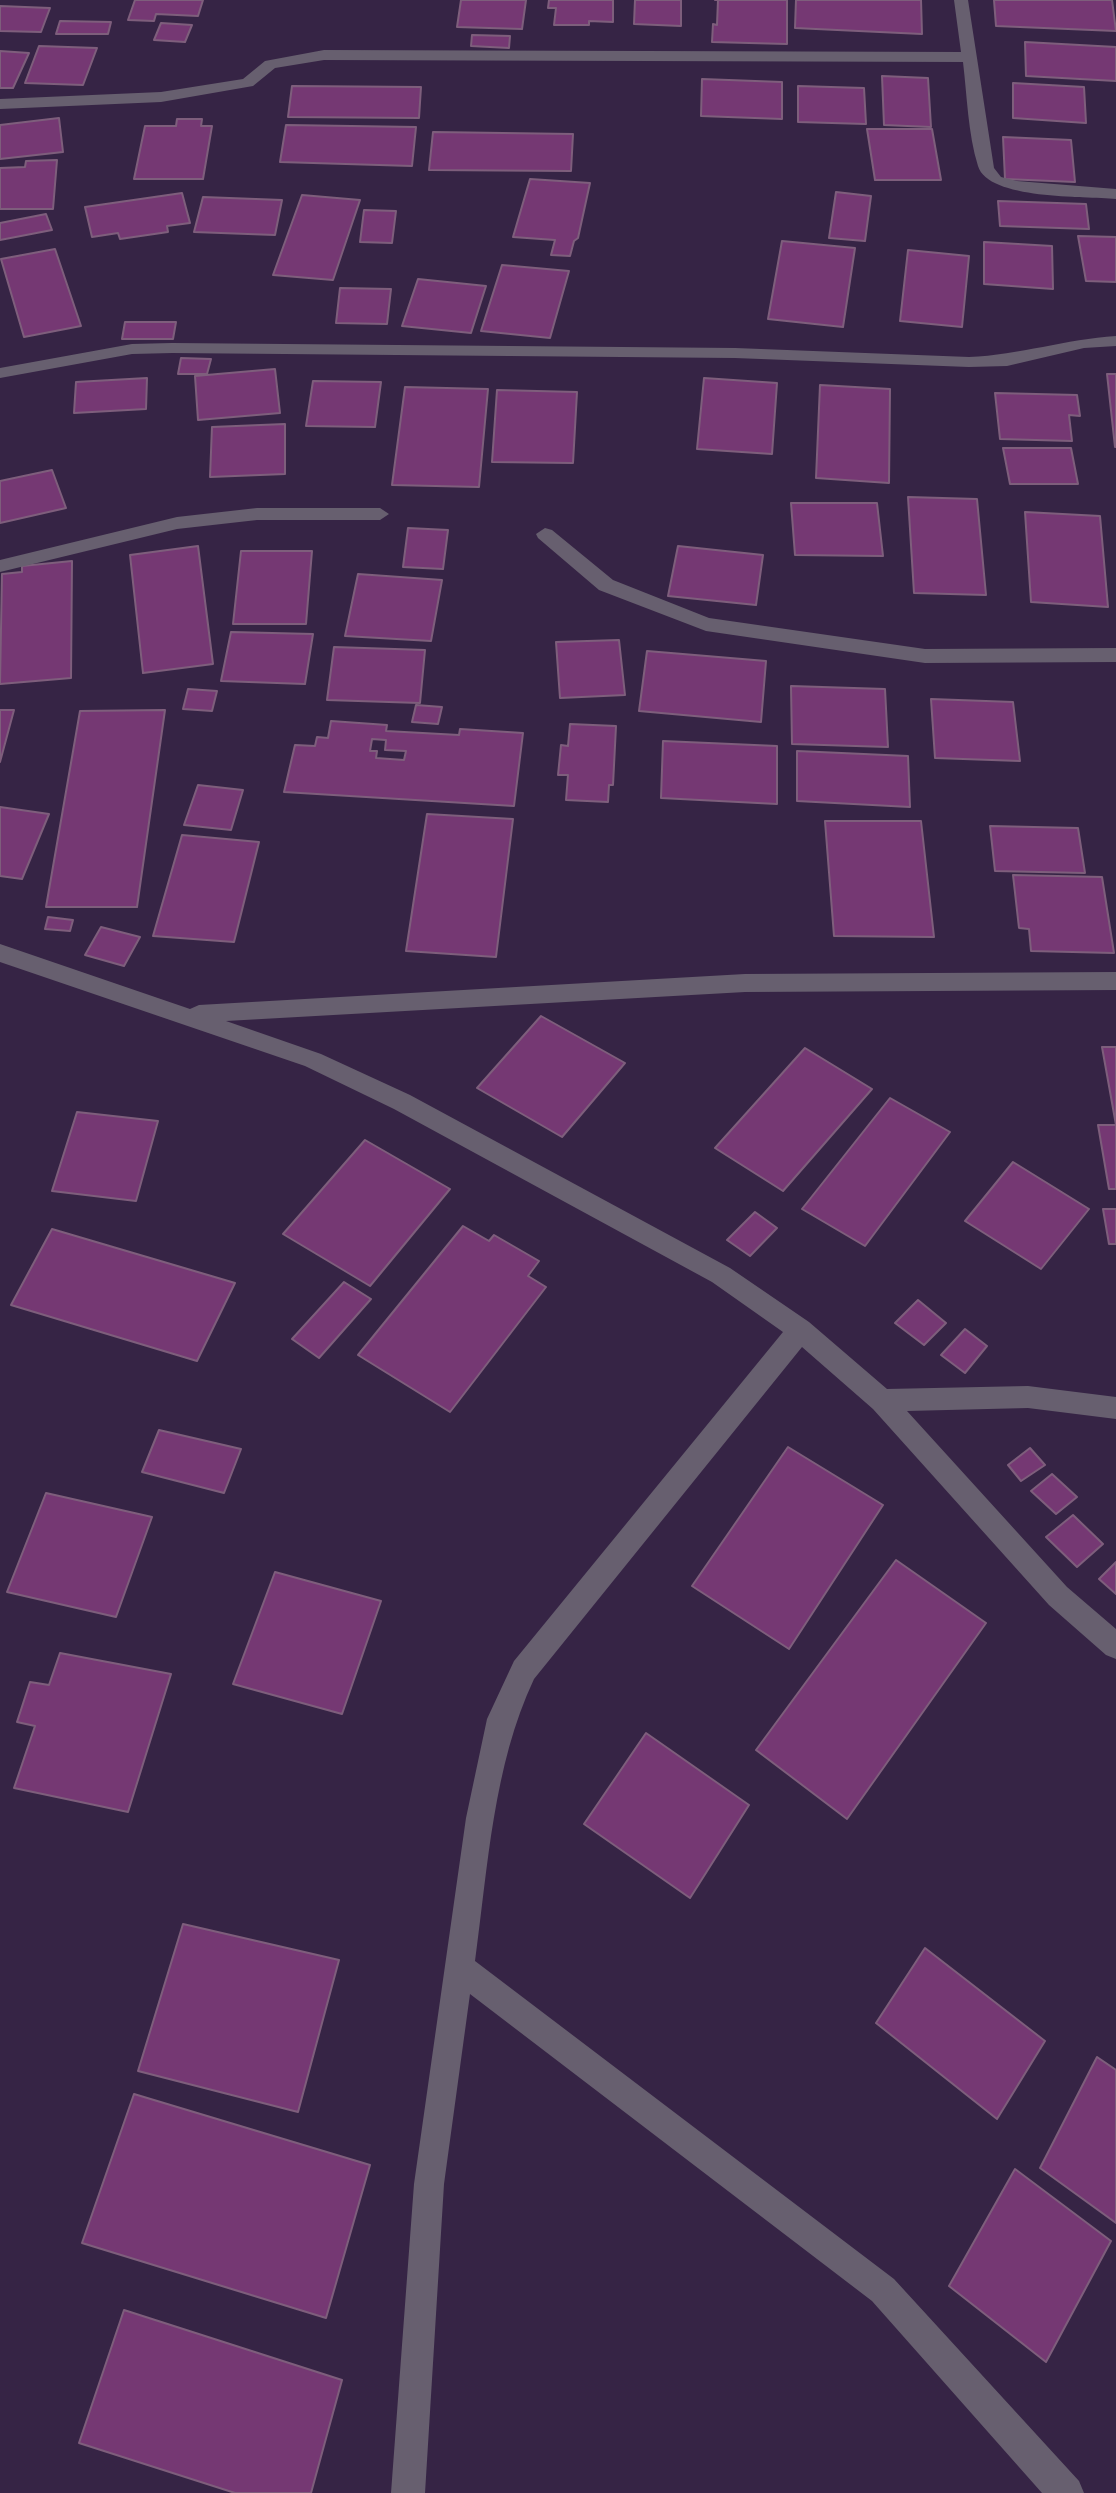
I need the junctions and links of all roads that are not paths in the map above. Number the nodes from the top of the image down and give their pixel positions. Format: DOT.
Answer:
graph roads {
  1 [pos="961,0"];
  2 [pos="967,57"];
  3 [pos="0,104"];
  4 [pos="1116,194"];
  5 [pos="1116,341"];
  6 [pos="0,373"];
  7 [pos="380,514"];
  8 [pos="545,534"];
  9 [pos="0,566"];
  10 [pos="1116,655"];
  11 [pos="0,953"];
  12 [pos="1116,981"];
  13 [pos="184,1015"];
  14 [pos="800,1330"];
  15 [pos="882,1401"];
  16 [pos="1116,1408"];
  17 [pos="1116,1646"];
  18 [pos="460,1968"];
  19 [pos="408,2493"];
  20 [pos="1067,2493"];
  1 -- 2 [label="street"];
  2 -- 3 [label="street"];
  2 -- 4 [label="street"];
  5 -- 6 [label="street"];
  7 -- 9 [label="street"];
  8 -- 10 [label="street"];
  11 -- 13 [label="street"];
  12 -- 13 [label="street"];
  13 -- 14 [label="street"];
  14 -- 15 [label="street"];
  14 -- 18 [label="street"];
  15 -- 16 [label="street"];
  15 -- 17 [label="street"];
  18 -- 19 [label="street"];
  18 -- 20 [label="street"];
}
